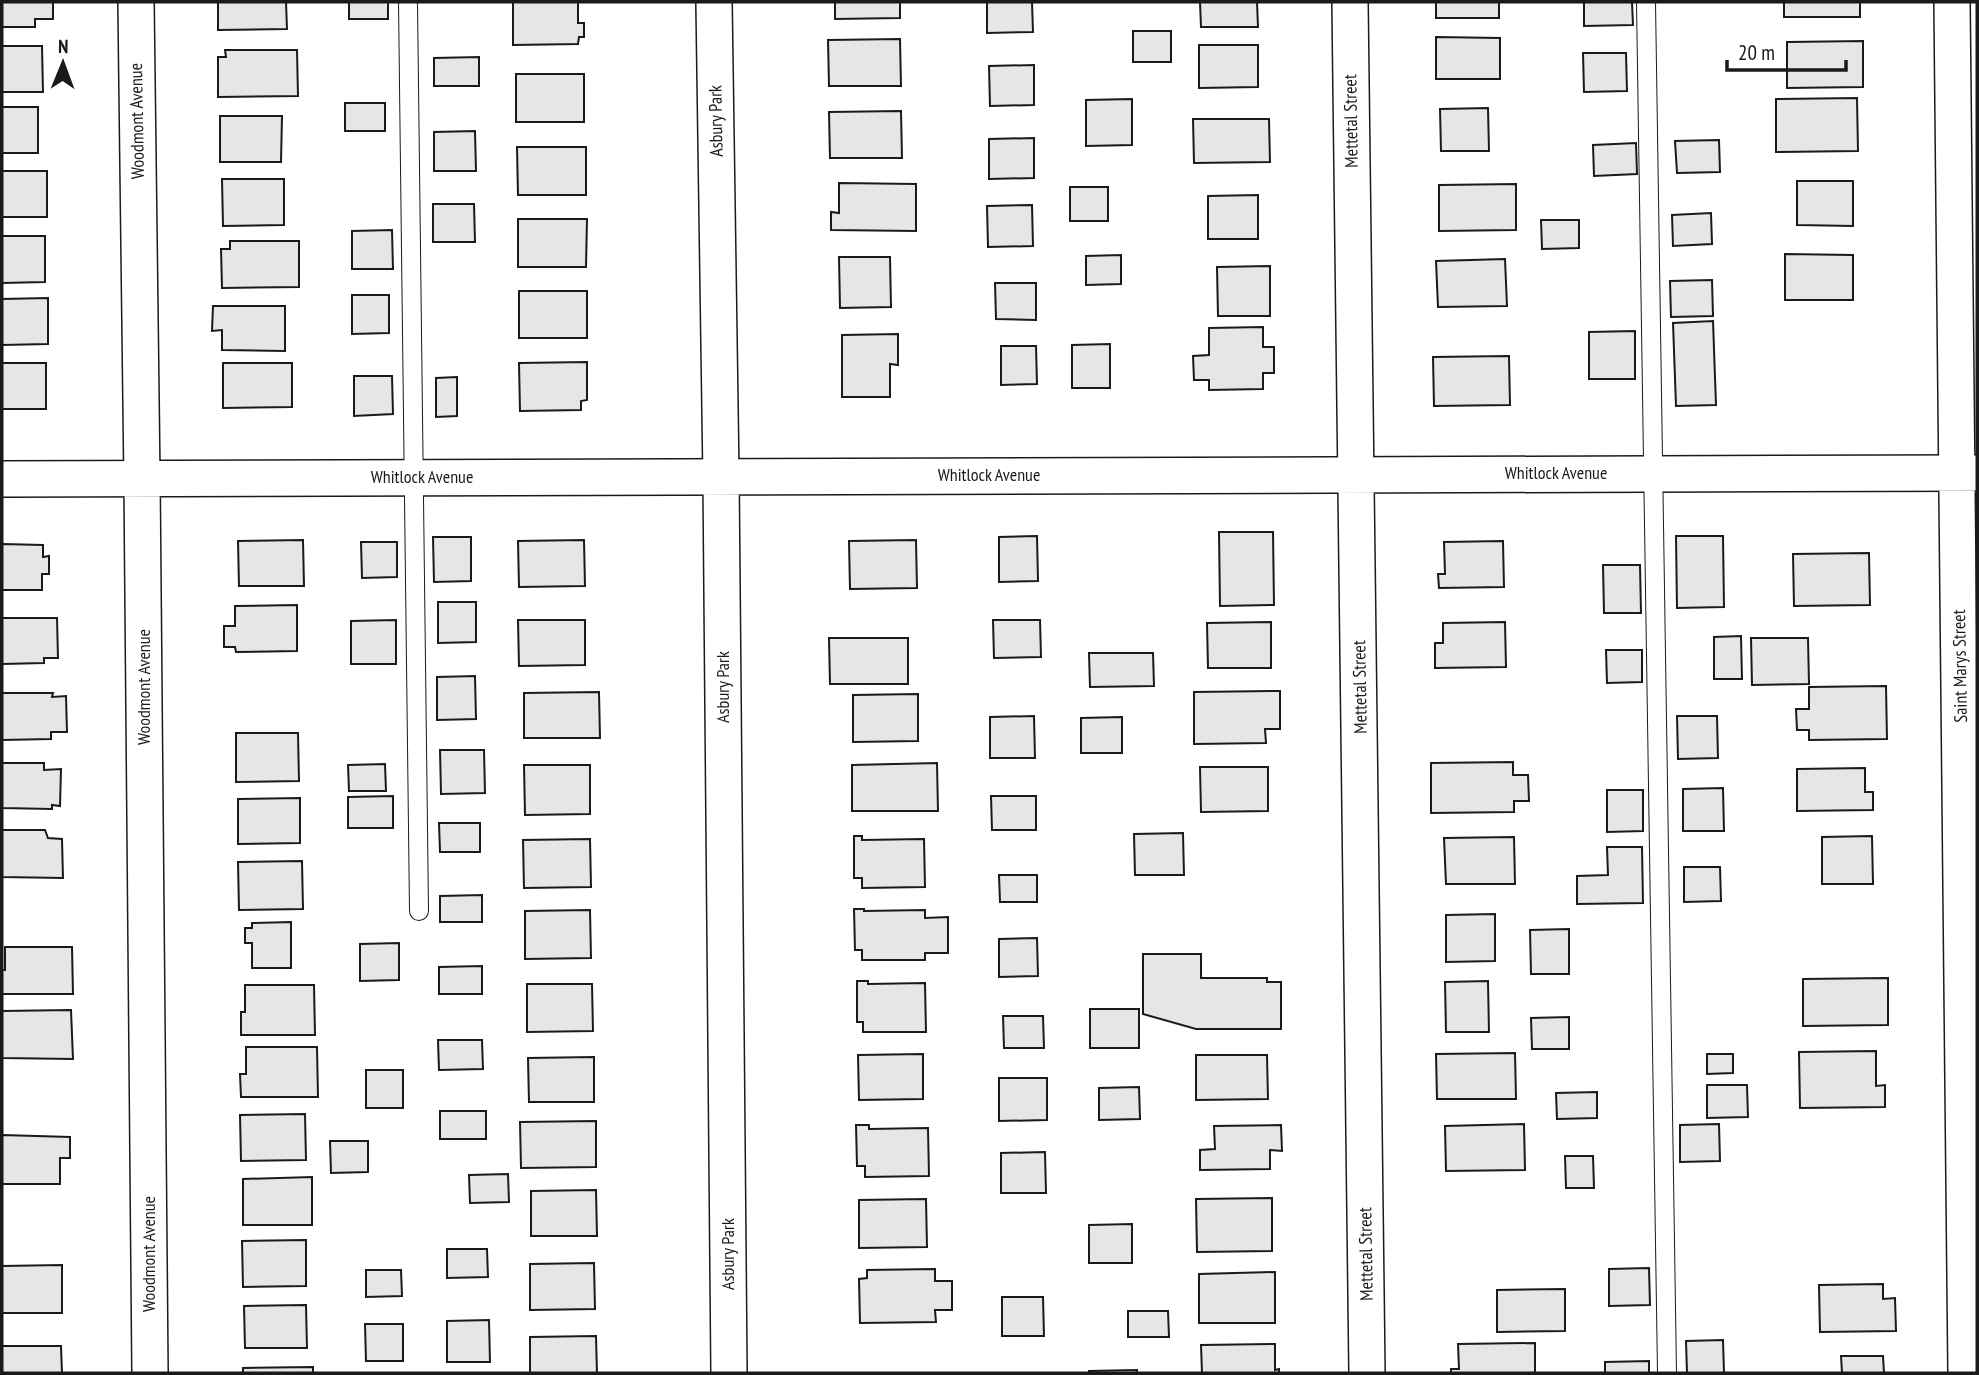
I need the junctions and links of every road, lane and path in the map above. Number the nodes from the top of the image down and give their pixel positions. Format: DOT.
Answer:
graph roads {
  1 [pos="136,2"];
  2 [pos="408,2"];
  3 [pos="714,2"];
  4 [pos="1350,2"];
  5 [pos="1646,2"];
  6 [pos="1952,2"];
  7 [pos="1357,473"];
  8 [pos="1654,473"];
  9 [pos="1968,473"];
  10 [pos="414,477"];
  11 [pos="721,477"];
  12 [pos="2,479"];
  13 [pos="142,480"];
  14 [pos="419,911"];
  15 [pos="150,1373"];
  16 [pos="729,1373"];
  17 [pos="1367,1373"];
  18 [pos="1667,1373"];
  19 [pos="1966,1373"];
  1 -- 13 [label="street, Woodmont Avenue"];
  2 -- 10 [label="lane"];
  3 -- 11 [label="street, Asbury Park"];
  4 -- 7 [label="street, Mettetal Street"];
  5 -- 8 [label="lane"];
  6 -- 9 [label="street, Saint Marys Street"];
  7 -- 8 [label="street, Whitlock Avenue"];
  7 -- 11 [label="street, Whitlock Avenue"];
  7 -- 17 [label="street, Mettetal Street"];
  8 -- 9 [label="street, Whitlock Avenue"];
  8 -- 18 [label="lane"];
  9 -- 19 [label="street, Saint Marys Street"];
  10 -- 11 [label="street, Whitlock Avenue"];
  10 -- 13 [label="street, Whitlock Avenue"];
  10 -- 14 [label="lane"];
  11 -- 16 [label="street, Asbury Park"];
  12 -- 13 [label="street, Whitlock Avenue"];
  13 -- 15 [label="street, Woodmont Avenue"];
}
